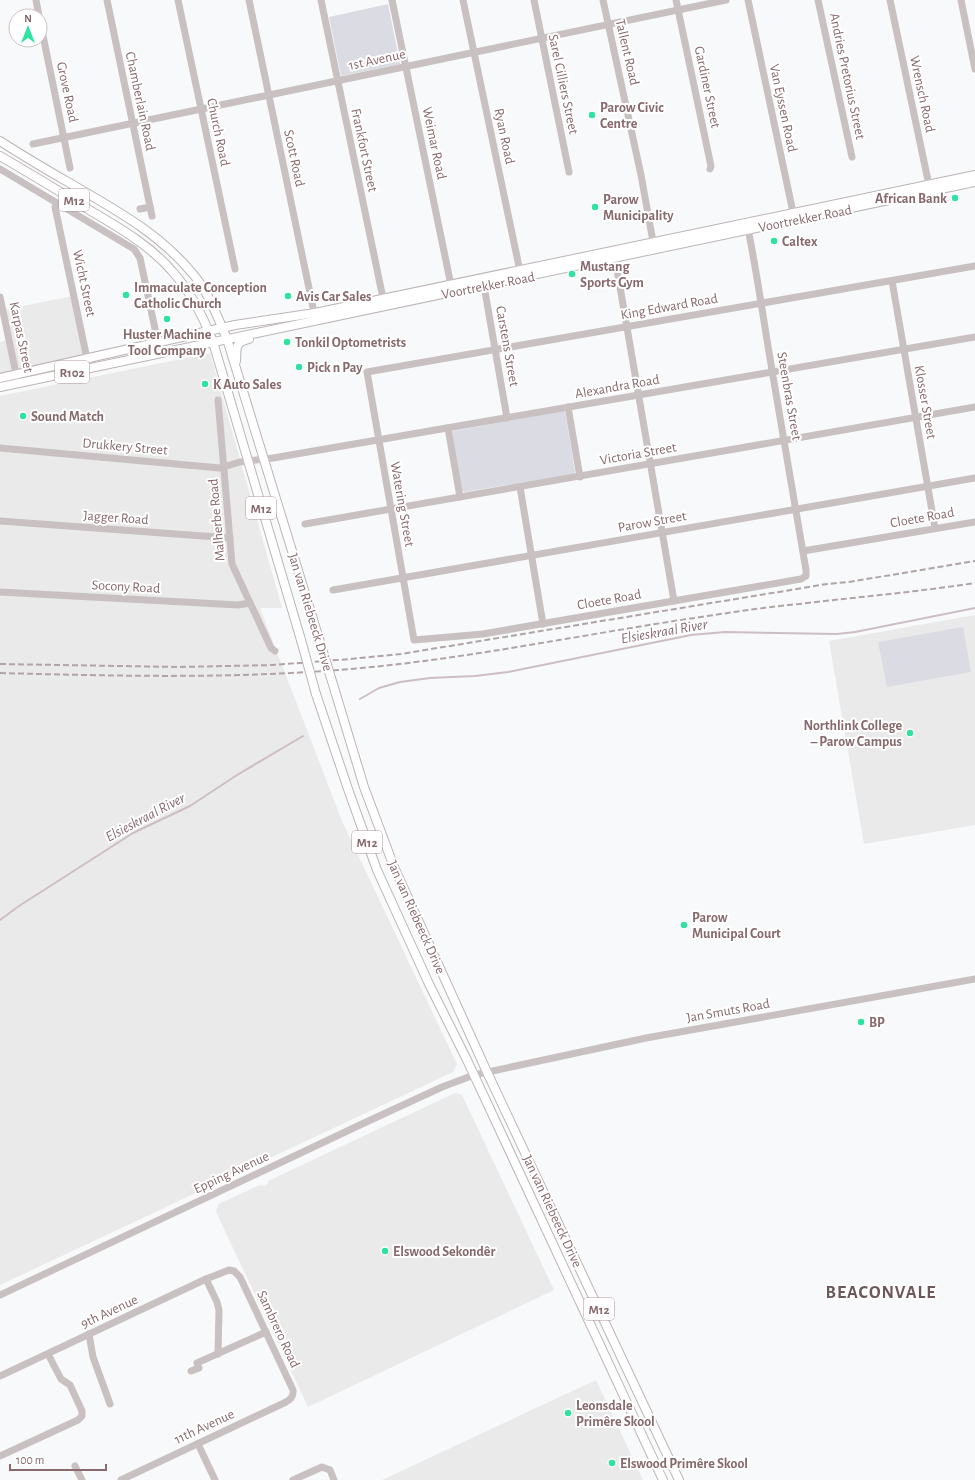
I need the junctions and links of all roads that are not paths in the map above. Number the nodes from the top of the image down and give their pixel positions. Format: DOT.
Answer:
graph roads {
  1 [pos="106,0"];
  2 [pos="178,0"];
  3 [pos="249,0"];
  4 [pos="321,0"];
  5 [pos="392,0"];
  6 [pos="463,0"];
  7 [pos="534,0"];
  8 [pos="603,0"];
  9 [pos="676,0"];
  10 [pos="726,0"];
  11 [pos="748,0"];
  12 [pos="818,0"];
  13 [pos="890,0"];
  14 [pos="961,0"];
  15 [pos="678,10"];
  16 [pos="608,24"];
  17 [pos="542,38"];
  18 [pos="46,48"];
  19 [pos="474,52"];
  20 [pos="405,67"];
  21 [pos="975,68"];
  22 [pos="338,81"];
  23 [pos="269,96"];
  24 [pos="201,110"];
  25 [pos="132,124"];
  26 [pos="64,138"];
  27 [pos="0,141"];
  28 [pos="33,144"];
  29 [pos="0,156"];
  30 [pos="852,157"];
  31 [pos="70,168"];
  32 [pos="0,169"];
  33 [pos="710,169"];
  34 [pos="569,172"];
  35 [pos="975,176"];
  36 [pos="975,182"];
  37 [pos="930,189"];
  38 [pos="57,203"];
  39 [pos="150,207"];
  40 [pos="140,209"];
  41 [pos="152,216"];
  42 [pos="794,217"];
  43 [pos="748,226"];
  44 [pos="654,247"];
  45 [pos="614,254"];
  46 [pos="975,266"];
  47 [pos="236,269"];
  48 [pos="521,275"];
  49 [pos="892,281"];
  50 [pos="484,282"];
  51 [pos="452,288"];
  52 [pos="0,297"];
  53 [pos="384,302"];
  54 [pos="761,304"];
  55 [pos="315,317"];
  56 [pos="626,327"];
  57 [pos="222,328"];
  58 [pos="278,328"];
  59 [pos="209,332"];
  60 [pos="975,337"];
  61 [pos="227,339"];
  62 [pos="212,342"];
  63 [pos="158,344"];
  64 [pos="904,349"];
  65 [pos="495,350"];
  66 [pos="87,359"];
  67 [pos="89,368"];
  68 [pos="236,368"];
  69 [pos="367,372"];
  70 [pos="772,372"];
  71 [pos="0,378"];
  72 [pos="17,379"];
  73 [pos="0,387"];
  74 [pos="639,395"];
  75 [pos="218,400"];
  76 [pos="568,407"];
  77 [pos="975,407"];
  78 [pos="507,418"];
  79 [pos="915,418"];
  80 [pos="448,428"];
  81 [pos="379,440"];
  82 [pos="784,441"];
  83 [pos="0,448"];
  84 [pos="264,459"];
  85 [pos="247,461"];
  86 [pos="651,464"];
  87 [pos="224,466"];
  88 [pos="580,477"];
  89 [pos="975,478"];
  90 [pos="520,487"];
  91 [pos="927,487"];
  92 [pos="460,497"];
  93 [pos="391,509"];
  94 [pos="796,510"];
  95 [pos="0,521"];
  96 [pos="975,522"];
  97 [pos="305,524"];
  98 [pos="935,528"];
  99 [pos="663,533"];
  100 [pos="230,538"];
  101 [pos="803,551"];
  102 [pos="531,556"];
  103 [pos="806,574"];
  104 [pos="403,578"];
  105 [pos="333,590"];
  106 [pos="0,592"];
  107 [pos="674,601"];
  108 [pos="250,603"];
  109 [pos="543,624"];
  110 [pos="414,640"];
  111 [pos="275,651"];
  112 [pos="975,979"];
  113 [pos="487,1072"];
  114 [pos="474,1075"];
  115 [pos="229,1270"];
  116 [pos="206,1279"];
  117 [pos="0,1295"];
  118 [pos="266,1332"];
  119 [pos="89,1334"];
  120 [pos="48,1354"];
  121 [pos="218,1354"];
  122 [pos="190,1372"];
  123 [pos="0,1376"];
  124 [pos="284,1403"];
  125 [pos="110,1404"];
  126 [pos="198,1444"];
  127 [pos="0,1456"];
  128 [pos="75,1466"];
  129 [pos="136,1477"];
  130 [pos="82,1480"];
  131 [pos="121,1480"];
  132 [pos="215,1480"];
  133 [pos="293,1480"];
  134 [pos="334,1480"];
  135 [pos="663,1480"];
  136 [pos="679,1480"];
  1 -- 25 [label="street, Chamberlain Road"];
  2 -- 24 [label="street, Church Road"];
  3 -- 23 [label="street, Scott Road"];
  4 -- 22 [label="street, Frankfort Street"];
  5 -- 20 [label="street, Weimar Road"];
  6 -- 19 [label="street, Ryan Road"];
  7 -- 17 [label="street, Sarel Cilliers Street"];
  8 -- 16 [label="street, Tallent Road"];
  9 -- 15 [label="street, Gardiner Street"];
  10 -- 15 [label="street, 1st Avenue"];
  11 -- 42 [label="street, Van Eyssen Road"];
  12 -- 30 [label="street, Andries Pretorius Street"];
  13 -- 37 [label="street, Wrensch Road"];
  14 -- 21 [label="street"];
  15 -- 16 [label="street, 1st Avenue"];
  15 -- 33 [label="street, Gardiner Street"];
  16 -- 17 [label="street, 1st Avenue"];
  16 -- 44 [label="street, Tallent Road"];
  17 -- 19 [label="street, 1st Avenue"];
  17 -- 34 [label="street, Sarel Cilliers Street"];
  18 -- 26 [label="street, Grove Road"];
  19 -- 20 [label="street, 1st Avenue"];
  19 -- 48 [label="street, Ryan Road"];
  20 -- 22 [label="street, 1st Avenue"];
  20 -- 51 [label="street, Weimar Road"];
  22 -- 23 [label="street, 1st Avenue"];
  22 -- 53 [label="street, Frankfort Street"];
  23 -- 24 [label="street, 1st Avenue"];
  23 -- 55 [label="street, Scott Road"];
  24 -- 25 [label="street, 1st Avenue"];
  24 -- 47 [label="street, Church Road"];
  25 -- 26 [label="street, 1st Avenue"];
  25 -- 39 [label="street, Chamberlain Road"];
  26 -- 28 [label="street, 1st Avenue"];
  26 -- 31 [label="street, Grove Road"];
  27 -- 57 [label="main road, M12"];
  29 -- 59 [label="main road, M12"];
  32 -- 38 [label="street"];
  35 -- 37 [label="main road, Voortrekker Road / R102"];
  36 -- 37 [label="main road, Voortrekker Road / R102"];
  37 -- 42 [label="main road, Voortrekker Road / R102"];
  38 -- 63 [label="street"];
  38 -- 66 [label="street, Wicht Street"];
  39 -- 40 [label="street"];
  39 -- 41 [label="street, Chamberlain Road"];
  42 -- 43 [label="main road, Voortrekker Road / R102"];
  43 -- 44 [label="main road, Voortrekker Road / R102"];
  43 -- 54 [label="street, Steenbras Street"];
  44 -- 45 [label="main road, Voortrekker Road / R102"];
  45 -- 48 [label="main road, Voortrekker Road / R102"];
  45 -- 56 [label="street"];
  46 -- 49 [label="street, King Edward Road"];
  48 -- 50 [label="main road, Voortrekker Road / R102"];
  49 -- 54 [label="street, King Edward Road"];
  49 -- 64 [label="street, Klosser Street"];
  50 -- 51 [label="main road, Voortrekker Road / R102"];
  50 -- 65 [label="street, Carstens Street"];
  51 -- 53 [label="main road, Voortrekker Road / R102"];
  52 -- 72 [label="street, Karpas Street"];
  53 -- 55 [label="main road, Voortrekker Road / R102"];
  54 -- 56 [label="street, King Edward Road"];
  54 -- 70 [label="street, Steenbras Street"];
  55 -- 57 [label="main road, Voortrekker Road / R102"];
  55 -- 58 [label="main road, Voortrekker Road / R102"];
  56 -- 65 [label="street, King Edward Road"];
  56 -- 74 [label="street"];
  57 -- 59 [label="main road, Voortrekker Road / R102"];
  57 -- 61 [label="main road, Jan van Riebeeck Drive / M12"];
  58 -- 61 [label="main road, Voortrekker Road / R102"];
  58 -- 68 [label="main road"];
  59 -- 62 [label="main road, Jan van Riebeeck Drive / M12"];
  59 -- 63 [label="main road, Voortrekker Road / R102"];
  60 -- 64 [label="street, Alexandra Road"];
  61 -- 62 [label="main road, Voortrekker Road / R102"];
  61 -- 68 [label="main road, Jan van Riebeeck Drive / M12"];
  62 -- 67 [label="main road, Voortrekker Road / R102"];
  62 -- 85 [label="main road, Jan van Riebeeck Drive / M12"];
  63 -- 66 [label="main road, Voortrekker Road / R102"];
  64 -- 70 [label="street, Alexandra Road"];
  64 -- 79 [label="street, Klosser Street"];
  65 -- 69 [label="street, King Edward Road"];
  65 -- 78 [label="street, Carstens Street"];
  66 -- 67 [label="street, Wicht Street"];
  66 -- 72 [label="main road, Voortrekker Road / R102"];
  67 -- 72 [label="main road, Voortrekker Road / R102"];
  68 -- 84 [label="main road, Jan van Riebeeck Drive / M12"];
  69 -- 81 [label="street, Watering Street"];
  70 -- 74 [label="street, Alexandra Road"];
  70 -- 82 [label="street, Steenbras Street"];
  71 -- 72 [label="main road, Voortrekker Road / R102"];
  72 -- 73 [label="main road, Voortrekker Road / R102"];
  74 -- 76 [label="street, Alexandra Road"];
  74 -- 86 [label="street"];
  75 -- 87 [label="street, Malherbe Road"];
  76 -- 78 [label="street, Alexandra Road"];
  76 -- 88 [label="street"];
  77 -- 79 [label="street, Victoria Street"];
  78 -- 80 [label="street, Alexandra Road"];
  79 -- 82 [label="street, Victoria Street"];
  79 -- 91 [label="street, Klosser Street"];
  80 -- 81 [label="street, Alexandra Road"];
  80 -- 92 [label="street"];
  81 -- 84 [label="street, Alexandra Road"];
  81 -- 93 [label="street, Watering Street"];
  82 -- 86 [label="street, Victoria Street"];
  82 -- 94 [label="street, Steenbras Street"];
  83 -- 87 [label="street, Drukkery Street"];
  84 -- 85 [label="street, Alexandra Road"];
  84 -- 113 [label="main road, Jan van Riebeeck Drive / M12, bridge"];
  85 -- 87 [label="street, Drukkery Street"];
  85 -- 114 [label="main road, Jan van Riebeeck Drive / M12, bridge"];
  86 -- 88 [label="street, Victoria Street"];
  86 -- 99 [label="street"];
  87 -- 100 [label="street, Malherbe Road"];
  88 -- 90 [label="street, Victoria Street"];
  89 -- 91 [label="street, Parow Street"];
  90 -- 92 [label="street, Victoria Street"];
  90 -- 102 [label="street"];
  91 -- 94 [label="street, Parow Street"];
  91 -- 98 [label="street, Klosser Street"];
  92 -- 93 [label="street, Victoria Street"];
  93 -- 97 [label="street, Victoria Street"];
  93 -- 104 [label="street, Watering Street"];
  94 -- 99 [label="street, Parow Street"];
  94 -- 101 [label="street, Steenbras Street"];
  95 -- 100 [label="street, Jagger Road"];
  96 -- 98 [label="street, Cloete Road"];
  98 -- 101 [label="street, Cloete Road"];
  99 -- 102 [label="street, Parow Street"];
  99 -- 107 [label="street"];
  100 -- 108 [label="street, Malherbe Road"];
  101 -- 103 [label="street, Steenbras Street"];
  102 -- 104 [label="street, Parow Street"];
  102 -- 109 [label="street"];
  103 -- 107 [label="street, Cloete Road"];
  104 -- 105 [label="street, Parow Street"];
  104 -- 110 [label="street, Watering Street"];
  106 -- 108 [label="street, Socony Road"];
  107 -- 109 [label="street, Cloete Road"];
  108 -- 111 [label="street, Malherbe Road"];
  109 -- 110 [label="street, Cloete Road"];
  112 -- 113 [label="street, Jan Smuts Road"];
  113 -- 114 [label="street, Jan Smuts Road"];
  113 -- 136 [label="main road, Jan van Riebeeck Drive / M12"];
  114 -- 117 [label="street, Epping Avenue"];
  114 -- 135 [label="main road, Jan van Riebeeck Drive / M12"];
  115 -- 116 [label="street, 9th Avenue"];
  115 -- 118 [label="street, Sambrero Road"];
  116 -- 119 [label="street, 9th Avenue"];
  116 -- 121 [label="street"];
  118 -- 121 [label="street"];
  118 -- 124 [label="street, Sambrero Road"];
  119 -- 120 [label="street, 9th Avenue"];
  119 -- 125 [label="street"];
  120 -- 123 [label="street, 9th Avenue"];
  120 -- 127 [label="street"];
  121 -- 122 [label="street"];
  124 -- 126 [label="street, 11th Avenue"];
  126 -- 129 [label="street, 11th Avenue"];
  126 -- 132 [label="street"];
  128 -- 130 [label="street"];
  129 -- 131 [label="street, 11th Avenue"];
  133 -- 134 [label="street"];
}
